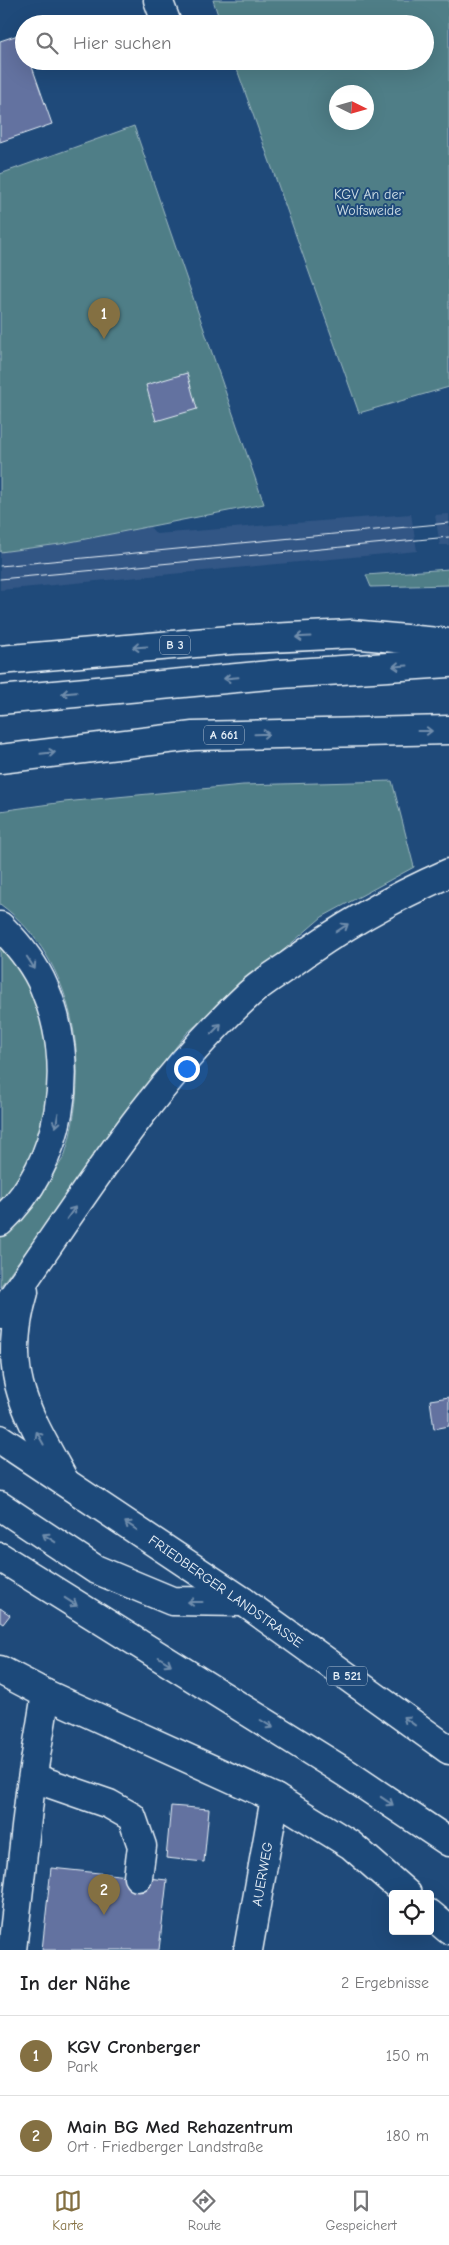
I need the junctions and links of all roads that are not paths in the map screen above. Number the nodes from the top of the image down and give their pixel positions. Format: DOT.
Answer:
graph roads {
  1 [pos="158,0"];
  2 [pos="164,15"];
  3 [pos="449,643"];
  4 [pos="0,660"];
  5 [pos="449,663"];
  6 [pos="0,700"];
  7 [pos="449,730"];
  8 [pos="0,759"];
  9 [pos="449,874"];
  10 [pos="0,926"];
  11 [pos="0,1222"];
  12 [pos="30,1273"];
  13 [pos="0,1315"];
  14 [pos="0,1438"];
  15 [pos="64,1480"];
  16 [pos="0,1506"];
  17 [pos="0,1557"];
  18 [pos="244,1602"];
  19 [pos="0,1670"];
  20 [pos="46,1694"];
  21 [pos="449,1750"];
  22 [pos="34,1778"];
  23 [pos="275,1798"];
  24 [pos="449,1842"];
  25 [pos="138,1877"];
  26 [pos="402,1890"];
  27 [pos="434,1917"];
  28 [pos="449,1930"];
  29 [pos="12,1950"];
  30 [pos="248,1950"];
  1 -- 2 [label="main road"];
  3 -- 4 [label="main road, B 3, one-way"];
  5 -- 6 [label="main road, one-way"];
  8 -- 7 [label="main road, A 661, one-way"];
  12 -- 9 [label="main road, one-way"];
  10 -- 11 [label="main road, one-way"];
  12 -- 13 [label="main road"];
  15 -- 12 [label="main road, one-way"];
  14 -- 15 [label="main road, FRIEDBERGER LANDSTRASSE / B 521"];
  18 -- 15 [label="main road, FRIEDBERGER LANDSTRASSE / B 521, one-way"];
  18 -- 16 [label="main road, one-way"];
  17 -- 24 [label="main road, one-way"];
  21 -- 18 [label="main road, FRIEDBERGER LANDSTRASSE / B 521, one-way"];
  19 -- 20 [label="main road"];
  20 -- 22 [label="main road"];
  20 -- 23 [label="main road"];
  22 -- 25 [label="main road"];
  22 -- 29 [label="main road"];
  23 -- 26 [label="main road"];
  23 -- 30 [label="main road, AUERWEG"];
  27 -- 28 [label="main road"];
}
